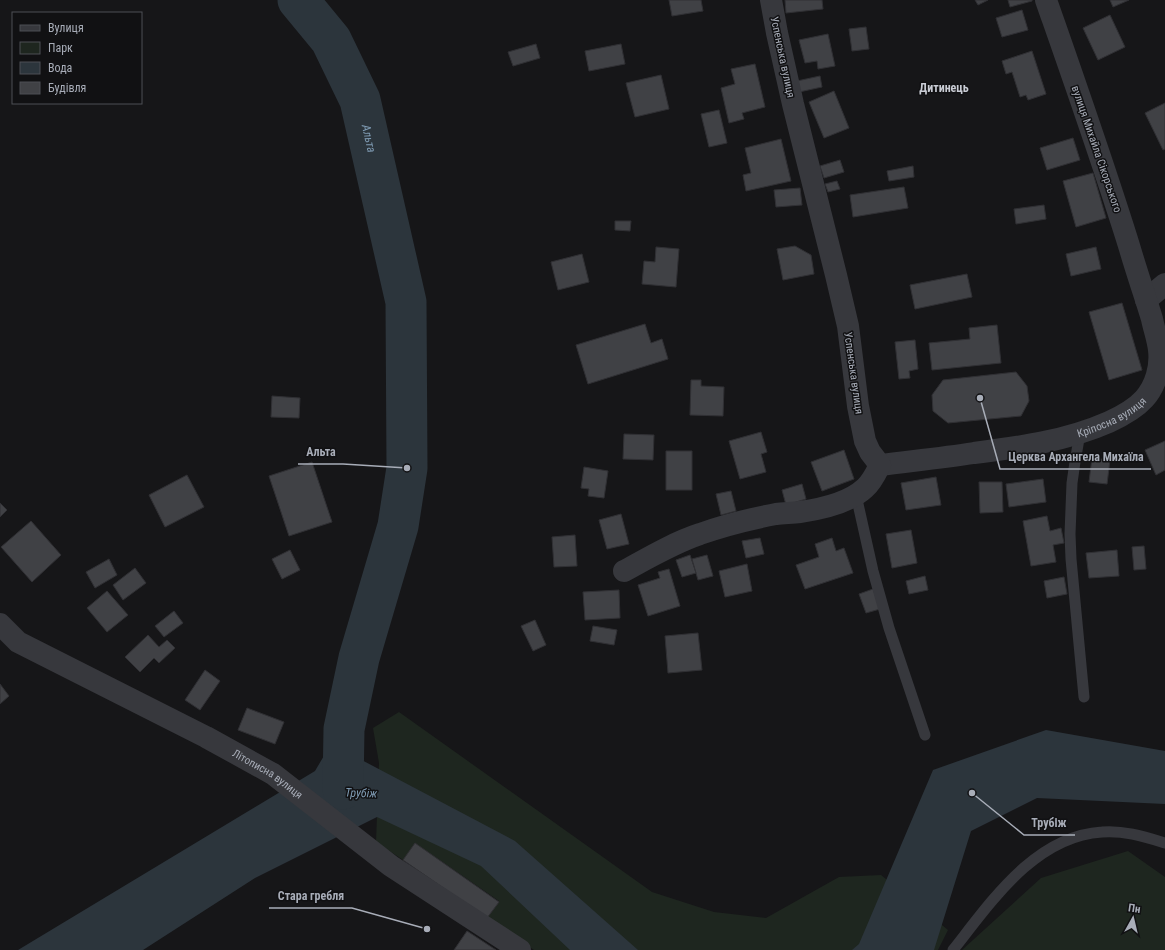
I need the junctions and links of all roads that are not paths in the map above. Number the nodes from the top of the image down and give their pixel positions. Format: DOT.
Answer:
graph roads {
  1 [pos="771,0"];
  2 [pos="1046,0"];
  3 [pos="1165,284"];
  4 [pos="1146,300"];
  5 [pos="1080,433"];
  6 [pos="880,465"];
  7 [pos="856,495"];
  8 [pos="624,571"];
  9 [pos="0,624"];
  10 [pos="1084,697"];
  11 [pos="925,735"];
  12 [pos="1165,843"];
  13 [pos="520,950"];
  14 [pos="953,950"];
  1 -- 6 [label="street, Успенська вулиця"];
  2 -- 4 [label="street, вулиця Михайла Сікорського"];
  3 -- 4 [label="street"];
  4 -- 5 [label="street, Кріпосна вулиця"];
  5 -- 6 [label="street, Кріпосна вулиця"];
  5 -- 10 [label="lane"];
  6 -- 7 [label="street"];
  7 -- 8 [label="street"];
  7 -- 11 [label="lane"];
  9 -- 13 [label="street, Літописна вулиця"];
  12 -- 14 [label="lane"];
}
